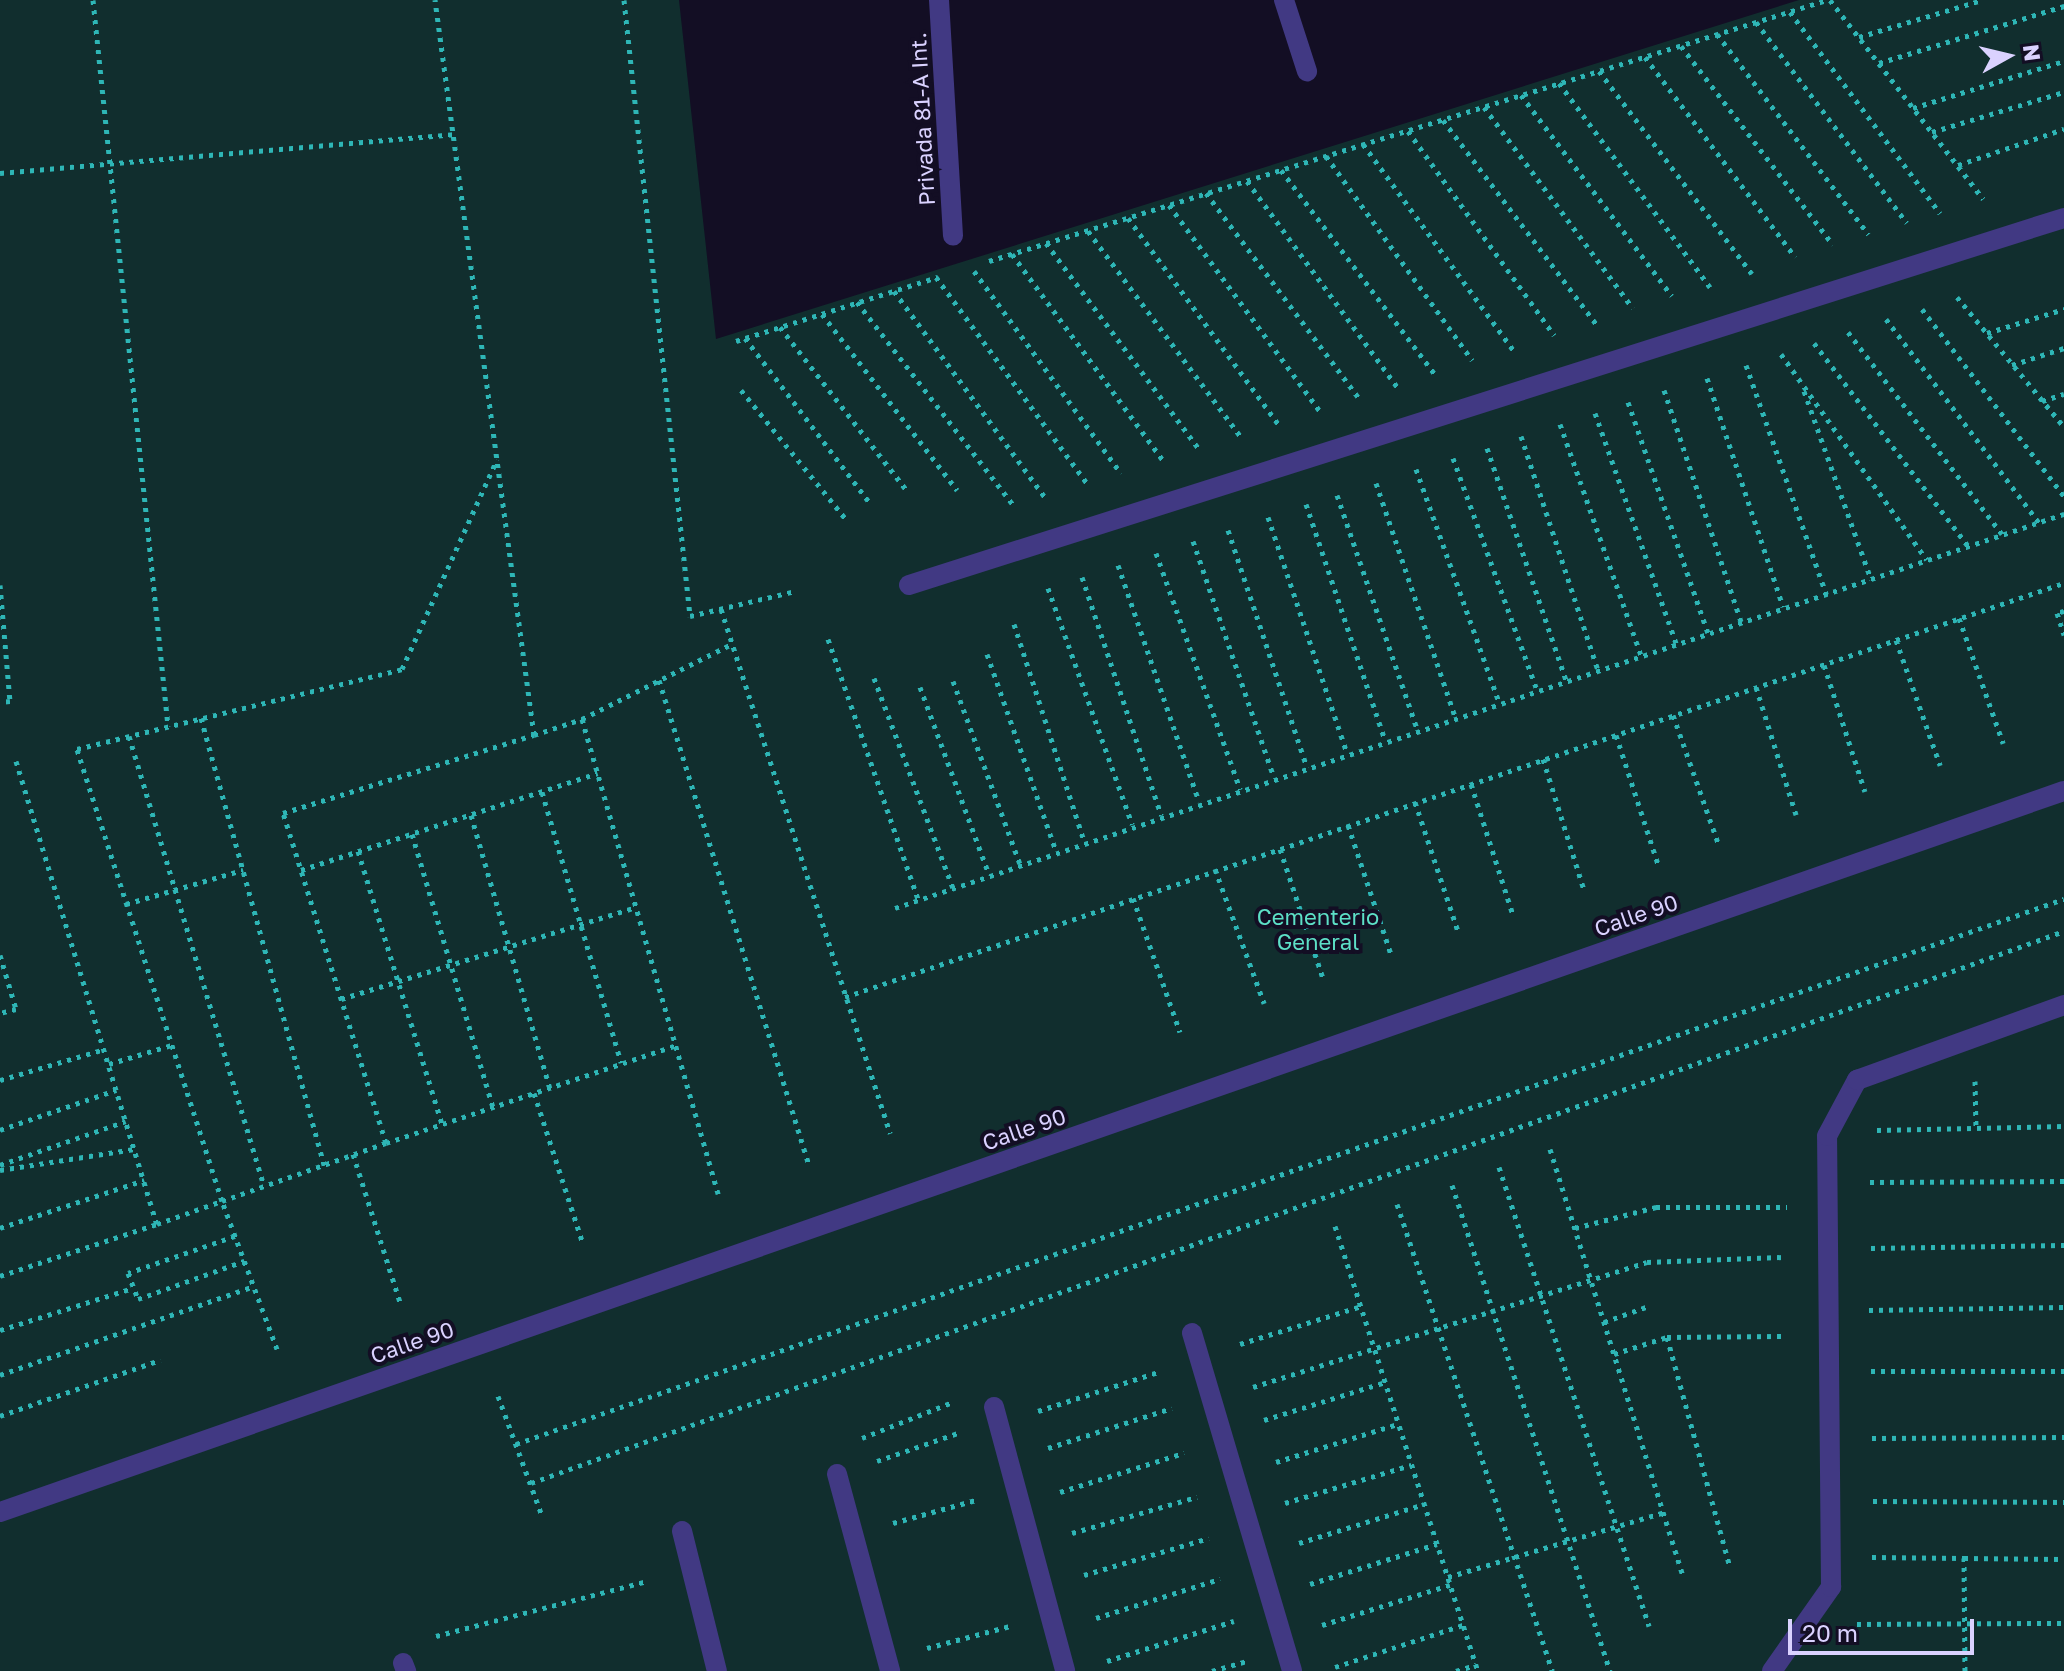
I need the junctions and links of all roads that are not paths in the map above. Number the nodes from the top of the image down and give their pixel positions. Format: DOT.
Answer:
graph roads {
  1 [pos="939,0"];
  2 [pos="1284,0"];
  3 [pos="1307,71"];
  4 [pos="2064,218"];
  5 [pos="953,236"];
  6 [pos="909,585"];
  7 [pos="2064,791"];
  8 [pos="2064,1005"];
  9 [pos="1192,1333"];
  10 [pos="994,1407"];
  11 [pos="837,1474"];
  12 [pos="0,1512"];
  13 [pos="682,1531"];
  14 [pos="717,1671"];
  15 [pos="890,1671"];
  16 [pos="1065,1671"];
  17 [pos="1292,1671"];
  18 [pos="1772,1671"];
  1 -- 5 [label="street, Privada 81-A Int."];
  2 -- 3 [label="street"];
  4 -- 6 [label="street"];
  7 -- 12 [label="street, Calle 90"];
  8 -- 18 [label="street"];
  9 -- 17 [label="street"];
  10 -- 16 [label="street"];
  11 -- 15 [label="street"];
  13 -- 14 [label="street"];
}
